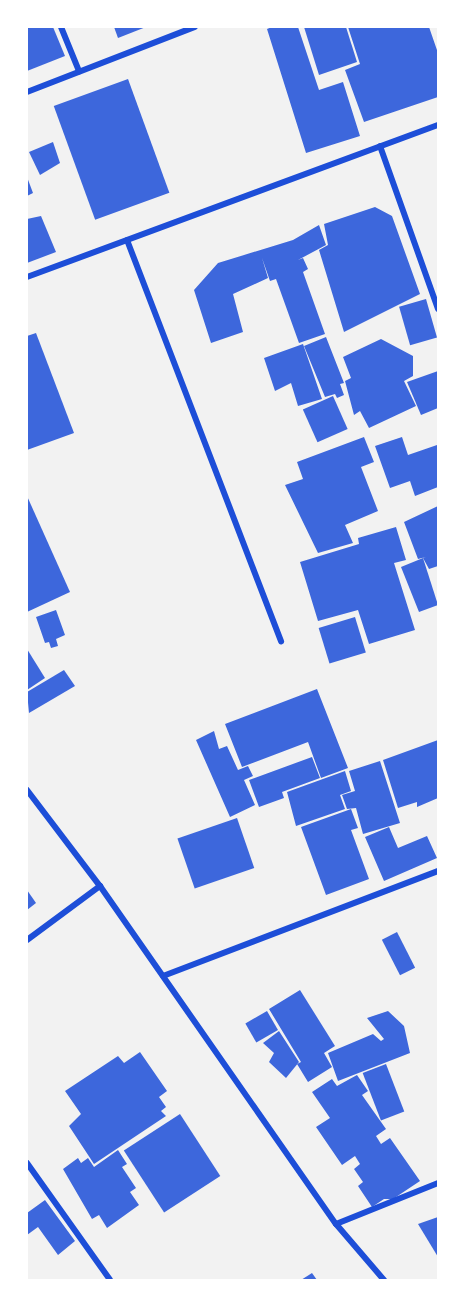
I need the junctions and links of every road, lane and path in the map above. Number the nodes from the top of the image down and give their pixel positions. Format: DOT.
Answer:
graph roads {
  1 [pos="61,27"];
  2 [pos="195,27"];
  3 [pos="79,71"];
  4 [pos="27,92"];
  5 [pos="438,125"];
  6 [pos="380,146"];
  7 [pos="127,240"];
  8 [pos="27,277"];
  9 [pos="438,309"];
  10 [pos="281,642"];
  11 [pos="27,790"];
  12 [pos="438,871"];
  13 [pos="100,886"];
  14 [pos="27,940"];
  15 [pos="163,976"];
  16 [pos="27,1163"];
  17 [pos="438,1184"];
  18 [pos="336,1224"];
  19 [pos="110,1280"];
  20 [pos="384,1280"];
  1 -- 3 [label="street"];
  2 -- 3 [label="street"];
  3 -- 4 [label="street"];
  5 -- 6 [label="street"];
  6 -- 7 [label="street"];
  6 -- 9 [label="street"];
  7 -- 8 [label="street"];
  7 -- 10 [label="street"];
  11 -- 13 [label="street"];
  12 -- 15 [label="street"];
  13 -- 14 [label="street"];
  13 -- 15 [label="street"];
  15 -- 18 [label="street"];
  16 -- 19 [label="street"];
  17 -- 18 [label="street"];
  18 -- 20 [label="street"];
}
